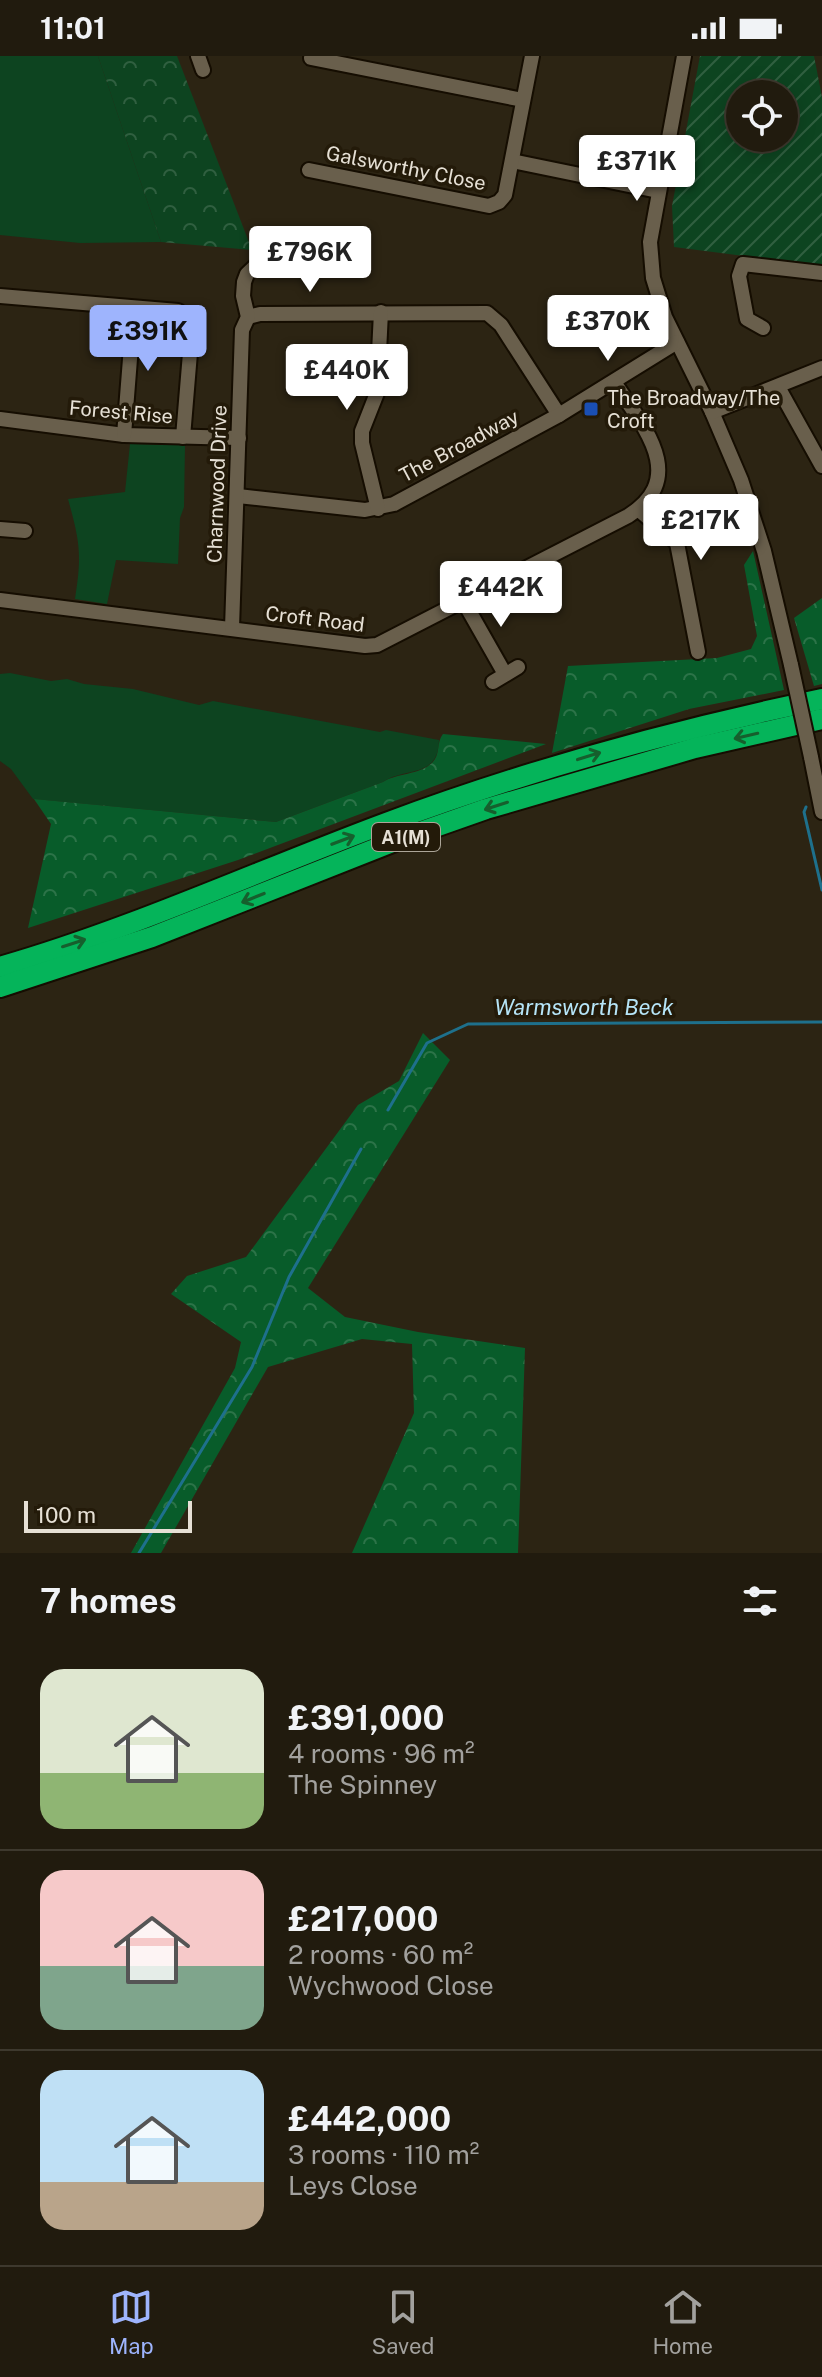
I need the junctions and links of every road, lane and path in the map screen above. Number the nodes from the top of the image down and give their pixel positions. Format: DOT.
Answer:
graph roads {
  1 [pos="532,56"];
  2 [pos="684,56"];
  3 [pos="311,58"];
  4 [pos="523,100"];
  5 [pos="512,161"];
  6 [pos="309,170"];
  7 [pos="658,191"];
  8 [pos="266,256"];
  9 [pos="822,273"];
  10 [pos="0,296"];
  11 [pos="134,308"];
  12 [pos="381,312"];
  13 [pos="248,317"];
  14 [pos="763,328"];
  15 [pos="677,342"];
  16 [pos="822,368"];
  17 [pos="614,382"];
  18 [pos="778,387"];
  19 [pos="712,412"];
  20 [pos="559,415"];
  21 [pos="0,419"];
  22 [pos="124,435"];
  23 [pos="183,437"];
  24 [pos="239,438"];
  25 [pos="822,466"];
  26 [pos="238,496"];
  27 [pos="378,509"];
  28 [pos="638,509"];
  29 [pos="0,529"];
  30 [pos="25,531"];
  31 [pos="0,600"];
  32 [pos="464,602"];
  33 [pos="232,628"];
  34 [pos="698,652"];
  35 [pos="505,674"];
  36 [pos="822,699"];
  37 [pos="822,719"];
  38 [pos="822,812"];
  39 [pos="0,967"];
  40 [pos="0,987"];
  1 -- 4 [label="street, Galsworthy Close"];
  2 -- 7 [label="street"];
  3 -- 4 [label="street"];
  4 -- 5 [label="street, Galsworthy Close"];
  5 -- 6 [label="street, Galsworthy Close"];
  5 -- 7 [label="street, Galsworthy Close"];
  7 -- 15 [label="street"];
  8 -- 13 [label="street, Charnwood Drive"];
  9 -- 14 [label="street"];
  10 -- 11 [label="street"];
  11 -- 22 [label="street"];
  11 -- 23 [label="street"];
  12 -- 13 [label="street"];
  12 -- 20 [label="street"];
  12 -- 27 [label="street"];
  13 -- 24 [label="street, Charnwood Drive"];
  15 -- 17 [label="street, The Broadway"];
  15 -- 19 [label="street"];
  16 -- 18 [label="street"];
  17 -- 20 [label="street, The Broadway"];
  17 -- 28 [label="street"];
  18 -- 19 [label="street"];
  18 -- 25 [label="street"];
  19 -- 38 [label="street, bridge"];
  20 -- 27 [label="street, The Broadway"];
  21 -- 22 [label="street, Forest Rise"];
  22 -- 23 [label="street, Forest Rise"];
  23 -- 24 [label="street, Forest Rise"];
  24 -- 26 [label="street, Charnwood Drive"];
  26 -- 27 [label="street, The Broadway"];
  26 -- 33 [label="street, Charnwood Drive"];
  28 -- 32 [label="street, Croft Road"];
  28 -- 34 [label="street"];
  29 -- 30 [label="street"];
  31 -- 33 [label="street, Croft Road"];
  32 -- 33 [label="street, Croft Road"];
  32 -- 35 [label="street"];
  39 -- 36 [label="highway, A1(M), one-way"];
  37 -- 40 [label="highway, A1(M), one-way"];
}
